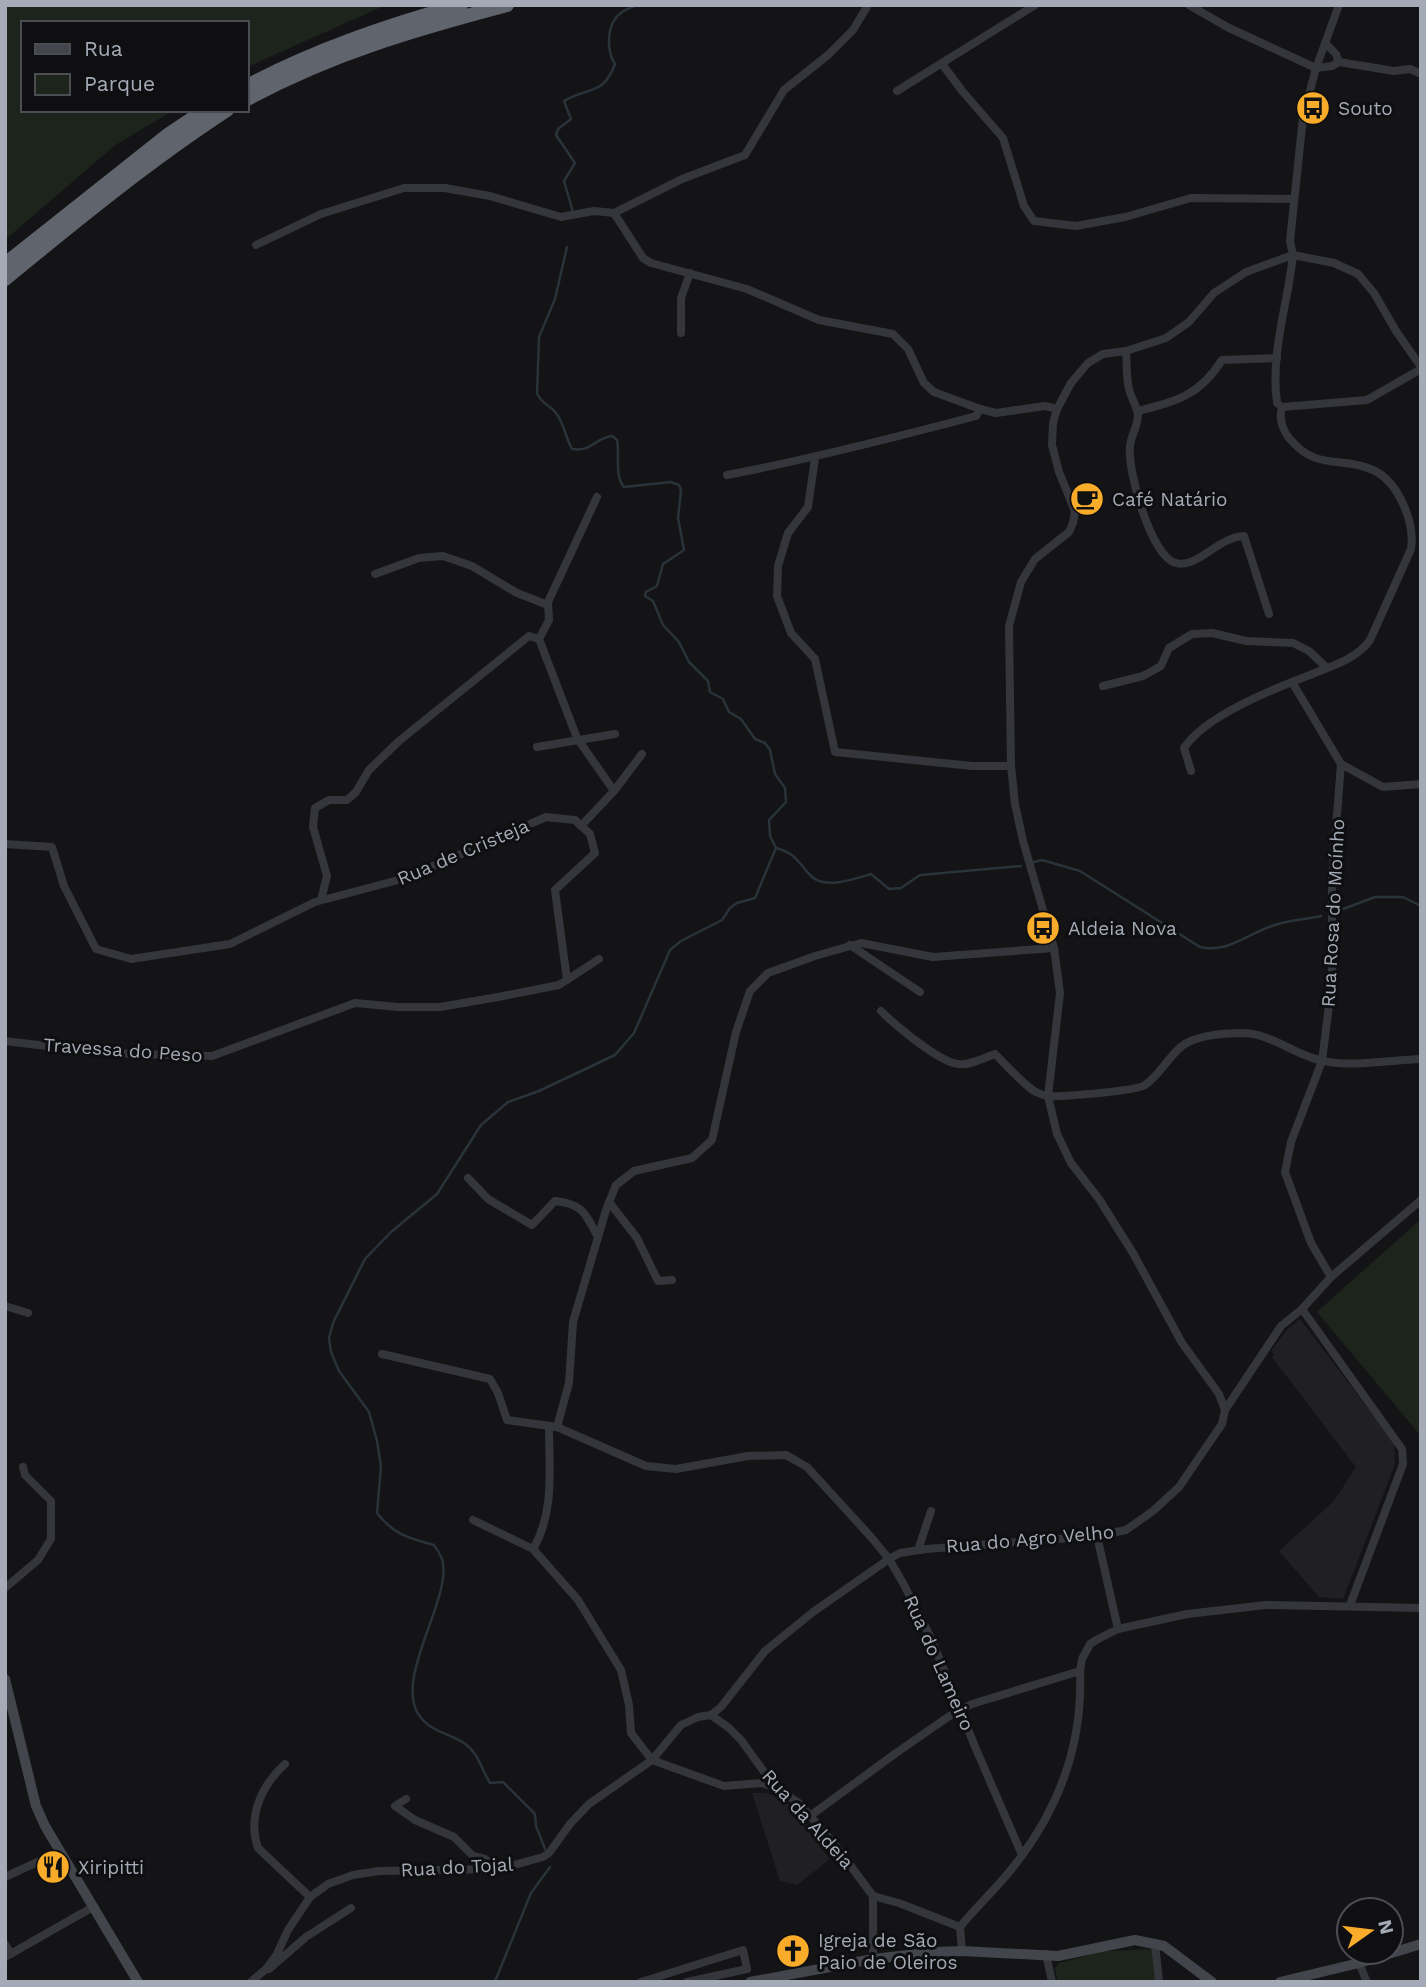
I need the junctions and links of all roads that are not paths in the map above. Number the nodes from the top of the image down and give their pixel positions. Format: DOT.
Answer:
graph roads {
  1 [pos="461,5"];
  2 [pos="507,5"];
  3 [pos="868,5"];
  4 [pos="1035,5"];
  5 [pos="1189,5"];
  6 [pos="1339,5"];
  7 [pos="1326,44"];
  8 [pos="1339,62"];
  9 [pos="942,64"];
  10 [pos="1316,68"];
  11 [pos="1421,74"];
  12 [pos="248,86"];
  13 [pos="897,92"];
  14 [pos="248,99"];
  15 [pos="202,112"];
  16 [pos="224,112"];
  17 [pos="1293,199"];
  18 [pos="614,213"];
  19 [pos="256,245"];
  20 [pos="1293,255"];
  21 [pos="5,264"];
  22 [pos="690,273"];
  23 [pos="5,279"];
  24 [pos="681,332"];
  25 [pos="1126,351"];
  26 [pos="1277,358"];
  27 [pos="1421,368"];
  28 [pos="1282,407"];
  29 [pos="980,409"];
  30 [pos="1057,409"];
  31 [pos="1138,411"];
  32 [pos="815,458"];
  33 [pos="727,475"];
  34 [pos="597,497"];
  35 [pos="375,574"];
  36 [pos="548,605"];
  37 [pos="1269,614"];
  38 [pos="538,639"];
  39 [pos="1327,668"];
  40 [pos="1292,682"];
  41 [pos="1103,686"];
  42 [pos="615,734"];
  43 [pos="579,741"];
  44 [pos="537,747"];
  45 [pos="642,754"];
  46 [pos="1341,764"];
  47 [pos="1011,766"];
  48 [pos="1191,771"];
  49 [pos="1421,785"];
  50 [pos="614,791"];
  51 [pos="581,826"];
  52 [pos="5,844"];
  53 [pos="321,900"];
  54 [pos="850,946"];
  55 [pos="1054,948"];
  56 [pos="599,959"];
  57 [pos="567,980"];
  58 [pos="920,992"];
  59 [pos="881,1011"];
  60 [pos="5,1041"];
  61 [pos="1421,1059"];
  62 [pos="1322,1061"];
  63 [pos="1048,1096"];
  64 [pos="468,1178"];
  65 [pos="1421,1200"];
  66 [pos="609,1202"];
  67 [pos="598,1237"];
  68 [pos="1331,1277"];
  69 [pos="672,1280"];
  70 [pos="5,1307"];
  71 [pos="1302,1309"];
  72 [pos="28,1313"];
  73 [pos="382,1354"];
  74 [pos="1225,1410"];
  75 [pos="553,1426"];
  76 [pos="23,1467"];
  77 [pos="931,1511"];
  78 [pos="473,1520"];
  79 [pos="1097,1536"];
  80 [pos="533,1549"];
  81 [pos="918,1550"];
  82 [pos="889,1559"];
  83 [pos="5,1588"];
  84 [pos="1350,1605"];
  85 [pos="1421,1608"];
  86 [pos="1118,1629"];
  87 [pos="1080,1671"];
  88 [pos="5,1679"];
  89 [pos="9,1707"];
  90 [pos="960,1711"];
  91 [pos="711,1715"];
  92 [pos="652,1760"];
  93 [pos="285,1764"];
  94 [pos="775,1787"];
  95 [pos="406,1799"];
  96 [pos="810,1816"];
  97 [pos="59,1852"];
  98 [pos="1022,1855"];
  99 [pos="499,1869"];
  100 [pos="5,1877"];
  101 [pos="310,1896"];
  102 [pos="873,1896"];
  103 [pos="93,1907"];
  104 [pos="351,1908"];
  105 [pos="960,1927"];
  106 [pos="1155,1943"];
  107 [pos="5,1944"];
  108 [pos="962,1951"];
  109 [pos="1046,1954"];
  110 [pos="8,1955"];
  111 [pos="873,1959"];
  112 [pos="699,1963"];
  113 [pos="1347,1966"];
  114 [pos="671,1977"];
  115 [pos="703,1979"];
  116 [pos="138,1982"];
  117 [pos="252,1982"];
  118 [pos="641,1982"];
  119 [pos="687,1982"];
  120 [pos="750,1982"];
  121 [pos="1052,1982"];
  122 [pos="1159,1982"];
  123 [pos="1212,1982"];
  124 [pos="1280,1982"];
  1 -- 12 [label="highway"];
  2 -- 14 [label="highway"];
  3 -- 18 [label="street"];
  4 -- 9 [label="street"];
  5 -- 10 [label="street"];
  6 -- 7 [label="street"];
  7 -- 8 [label="street"];
  7 -- 10 [label="street"];
  8 -- 10 [label="street"];
  8 -- 11 [label="street"];
  9 -- 13 [label="street"];
  9 -- 17 [label="street"];
  10 -- 17 [label="street"];
  15 -- 21 [label="highway"];
  16 -- 23 [label="highway"];
  17 -- 20 [label="street"];
  18 -- 19 [label="street"];
  18 -- 22 [label="street"];
  20 -- 25 [label="street"];
  20 -- 26 [label="street"];
  20 -- 27 [label="street"];
  22 -- 24 [label="street"];
  22 -- 29 [label="street"];
  25 -- 30 [label="street"];
  25 -- 31 [label="street"];
  26 -- 28 [label="street"];
  26 -- 31 [label="street"];
  27 -- 28 [label="street"];
  28 -- 39 [label="street"];
  29 -- 30 [label="street"];
  29 -- 32 [label="street"];
  30 -- 47 [label="street"];
  31 -- 37 [label="street"];
  32 -- 33 [label="street"];
  32 -- 47 [label="street"];
  34 -- 36 [label="street"];
  35 -- 36 [label="street"];
  36 -- 38 [label="street"];
  38 -- 43 [label="street"];
  38 -- 53 [label="street"];
  39 -- 40 [label="street"];
  39 -- 41 [label="street"];
  40 -- 46 [label="street"];
  40 -- 48 [label="street"];
  42 -- 43 [label="street"];
  43 -- 44 [label="street"];
  43 -- 50 [label="street"];
  45 -- 50 [label="street"];
  46 -- 49 [label="street"];
  46 -- 62 [label="street, Rua Rosa do Moínho"];
  47 -- 55 [label="street"];
  50 -- 51 [label="street"];
  51 -- 53 [label="street, Rua de Cristeja"];
  51 -- 57 [label="street"];
  52 -- 53 [label="street, Rua de Cristeja"];
  54 -- 55 [label="street"];
  54 -- 58 [label="street"];
  54 -- 66 [label="street"];
  55 -- 63 [label="street"];
  56 -- 57 [label="street, Travessa do Peso"];
  57 -- 60 [label="street, Travessa do Peso"];
  59 -- 63 [label="street"];
  61 -- 62 [label="street"];
  62 -- 63 [label="street"];
  62 -- 68 [label="street, Rua Rosa do Moínho"];
  63 -- 74 [label="street"];
  64 -- 67 [label="street"];
  65 -- 68 [label="street, Rua do Agro Velho"];
  66 -- 67 [label="street"];
  66 -- 69 [label="street"];
  67 -- 75 [label="street"];
  68 -- 71 [label="street, Rua do Agro Velho"];
  70 -- 72 [label="street"];
  71 -- 74 [label="street, Rua do Agro Velho"];
  71 -- 84 [label="street"];
  73 -- 75 [label="street, Rua do Lameiro"];
  74 -- 79 [label="street, Rua do Agro Velho"];
  75 -- 80 [label="street"];
  75 -- 82 [label="street, Rua do Lameiro"];
  76 -- 83 [label="street"];
  77 -- 81 [label="street"];
  78 -- 80 [label="street"];
  79 -- 81 [label="street, Rua do Agro Velho"];
  79 -- 86 [label="street"];
  80 -- 92 [label="street"];
  81 -- 82 [label="street, Rua do Agro Velho"];
  82 -- 90 [label="street, Rua do Lameiro"];
  82 -- 91 [label="street, Rua do Tojal"];
  84 -- 85 [label="street"];
  84 -- 86 [label="street"];
  86 -- 87 [label="street"];
  87 -- 90 [label="street"];
  87 -- 98 [label="street"];
  88 -- 89 [label="main road"];
  89 -- 97 [label="main road"];
  90 -- 96 [label="street"];
  90 -- 98 [label="street, Rua do Lameiro"];
  91 -- 92 [label="street, Rua do Tojal"];
  91 -- 94 [label="street, Rua da Aldeia"];
  92 -- 94 [label="street"];
  92 -- 99 [label="street, Rua do Tojal"];
  93 -- 101 [label="street"];
  94 -- 96 [label="street, Rua da Aldeia"];
  95 -- 99 [label="street"];
  96 -- 102 [label="street, Rua da Aldeia"];
  97 -- 100 [label="street"];
  97 -- 103 [label="main road"];
  98 -- 105 [label="street"];
  99 -- 101 [label="street, Rua do Tojal"];
  101 -- 117 [label="street, Rua do Tojal"];
  102 -- 105 [label="street"];
  102 -- 111 [label="street"];
  103 -- 110 [label="street"];
  103 -- 116 [label="main road"];
  104 -- 117 [label="street"];
  105 -- 108 [label="street"];
  106 -- 109 [label="main road"];
  106 -- 122 [label="street"];
  106 -- 123 [label="main road"];
  107 -- 110 [label="street"];
  108 -- 109 [label="main road"];
  108 -- 111 [label="main road"];
  109 -- 121 [label="street"];
  111 -- 120 [label="main road"];
  112 -- 114 [label="street"];
  112 -- 115 [label="street"];
  112 -- 115 [label="street"];
  113 -- 124 [label="main road"];
  114 -- 118 [label="street"];
  115 -- 119 [label="street"];
}
